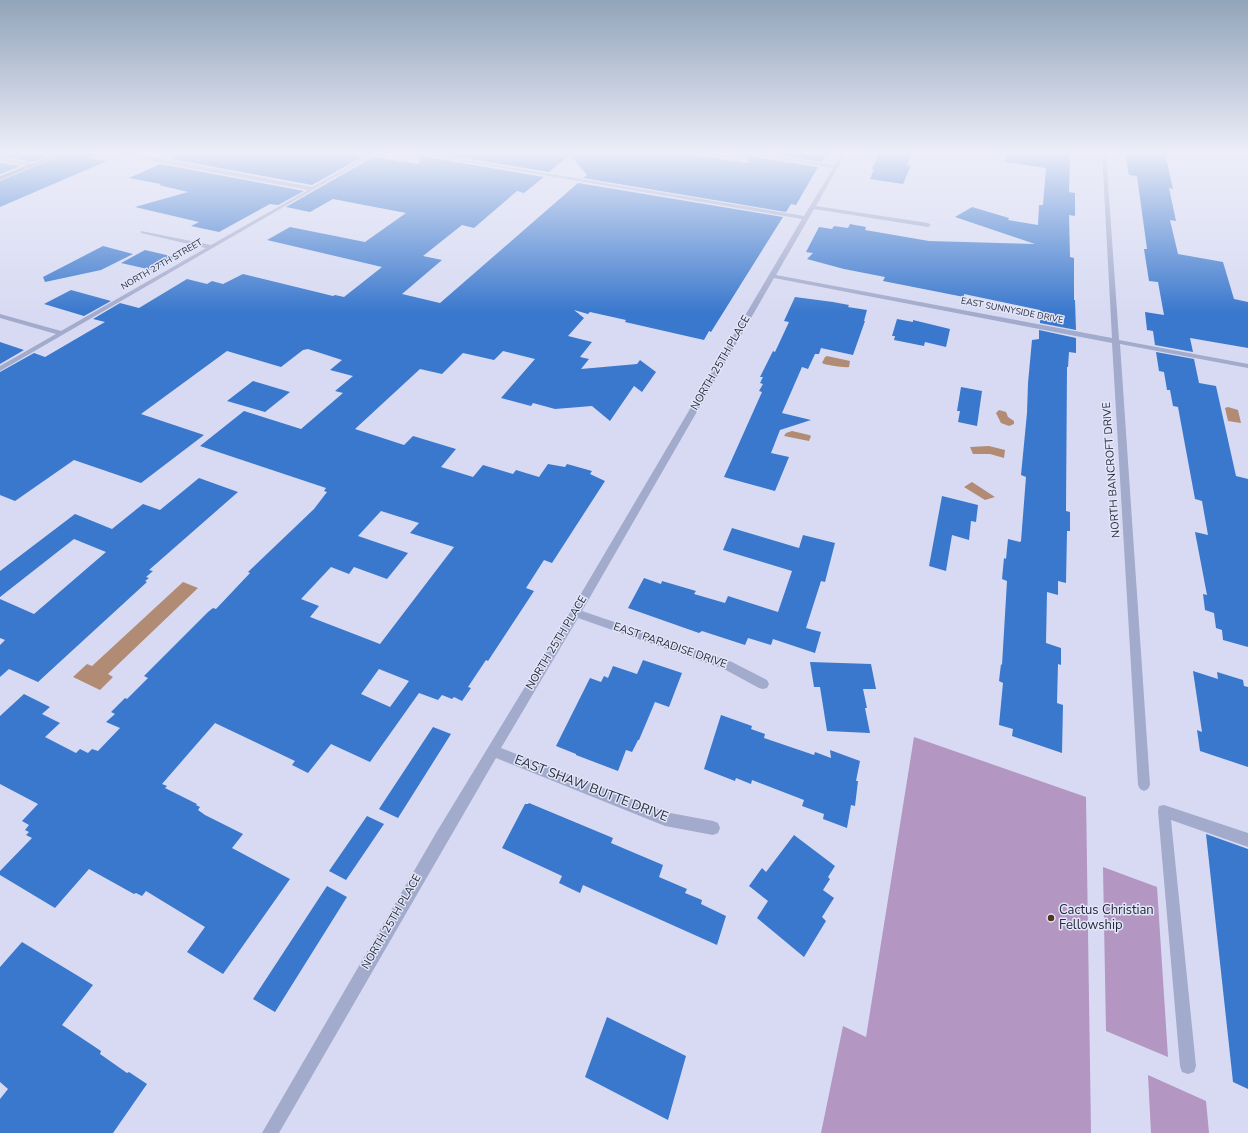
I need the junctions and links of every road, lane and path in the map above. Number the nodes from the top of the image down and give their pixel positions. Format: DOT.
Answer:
graph roads {
  1 [pos="284,206"];
  2 [pos="733,206"];
  3 [pos="1107,206"];
  4 [pos="813,207"];
  5 [pos="806,218"];
  6 [pos="928,225"];
  7 [pos="143,232"];
  8 [pos="212,247"];
  9 [pos="772,276"];
  10 [pos="0,316"];
  11 [pos="62,333"];
  12 [pos="1115,341"];
  13 [pos="1248,366"];
  14 [pos="0,369"];
  15 [pos="576,613"];
  16 [pos="763,684"];
  17 [pos="493,751"];
  18 [pos="1144,785"];
  19 [pos="713,828"];
  20 [pos="1248,840"];
  21 [pos="1188,1066"];
  22 [pos="270,1133"];
  1 -- 8 [label="street, NORTH 27TH STREET"];
  2 -- 5 [label="street"];
  3 -- 12 [label="street, NORTH BANCROFT DRIVE"];
  4 -- 5 [label="street, NORTH 25TH PLACE"];
  4 -- 6 [label="street"];
  5 -- 9 [label="street, NORTH 25TH PLACE"];
  7 -- 8 [label="street"];
  8 -- 11 [label="street, NORTH 27TH STREET"];
  9 -- 12 [label="street, EAST SUNNYSIDE DRIVE"];
  9 -- 15 [label="street, NORTH 25TH PLACE"];
  10 -- 11 [label="street"];
  11 -- 14 [label="street, NORTH 27TH STREET"];
  12 -- 13 [label="street, EAST SUNNYSIDE DRIVE"];
  12 -- 18 [label="street, NORTH BANCROFT DRIVE"];
  15 -- 16 [label="street, EAST PARADISE DRIVE"];
  15 -- 17 [label="street, NORTH 25TH PLACE"];
  17 -- 19 [label="street, EAST SHAW BUTTE DRIVE"];
  17 -- 22 [label="street, NORTH 25TH PLACE"];
  20 -- 21 [label="street"];
}
